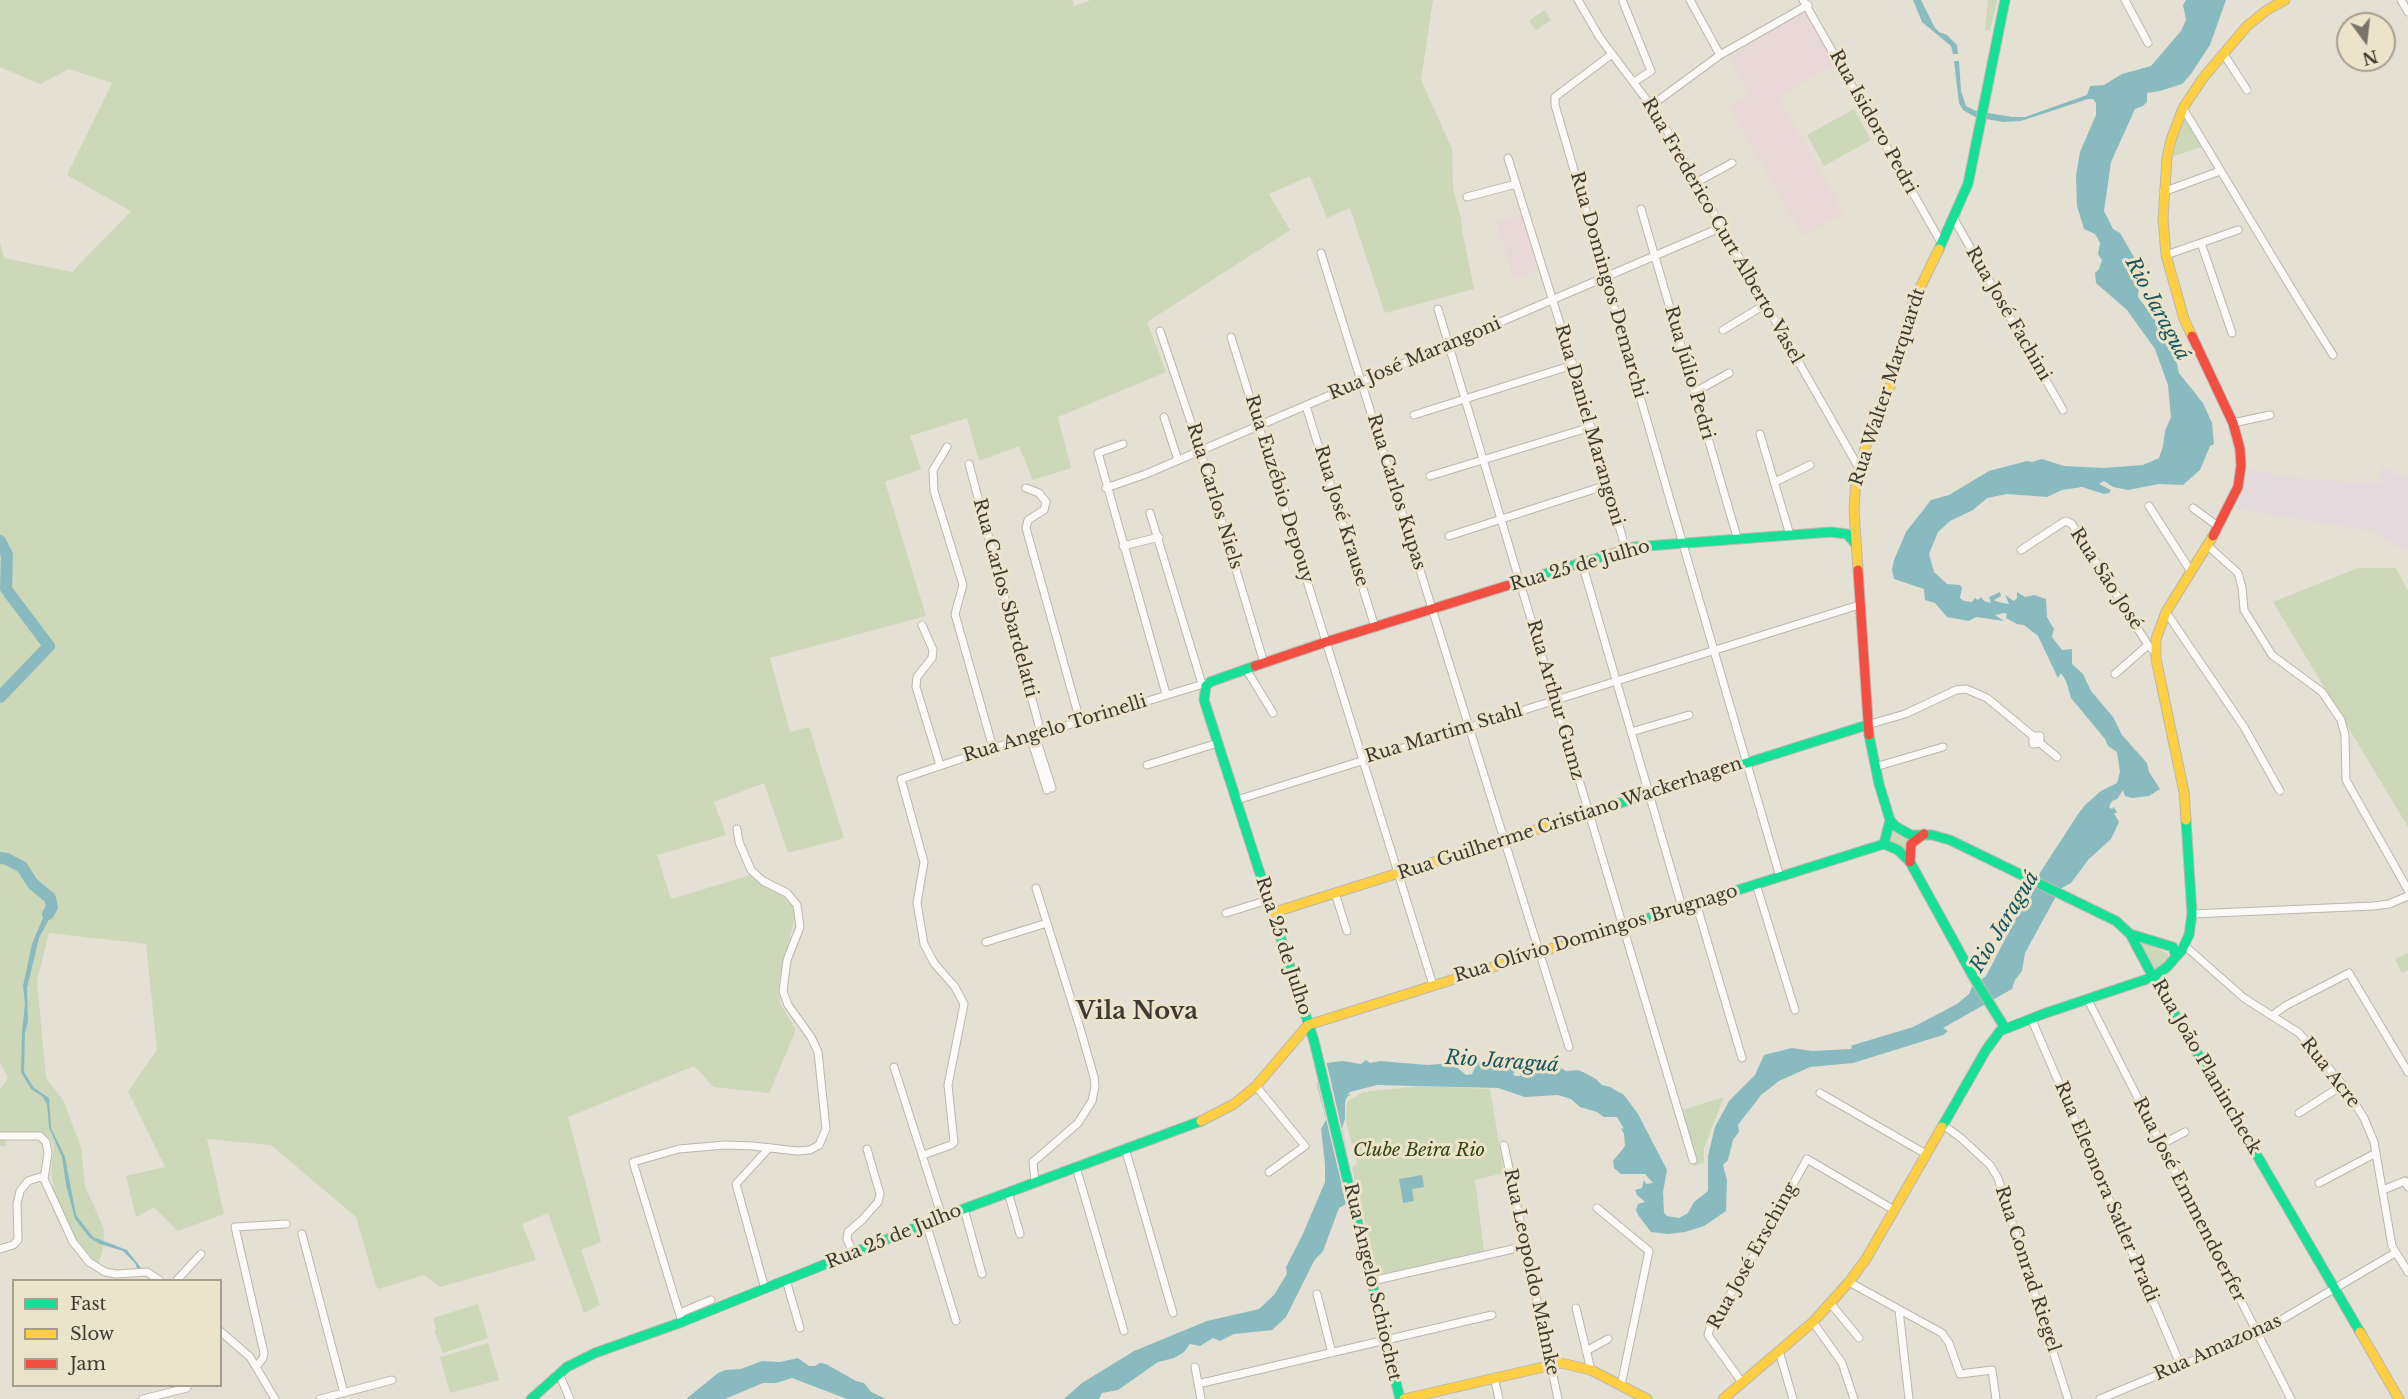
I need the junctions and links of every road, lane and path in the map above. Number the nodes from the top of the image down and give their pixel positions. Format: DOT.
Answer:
graph roads {
  1 [pos="1578,0"];
  2 [pos="1690,0"];
  3 [pos="2005,0"];
  4 [pos="2125,0"];
  5 [pos="2284,0"];
  6 [pos="2401,0"];
  7 [pos="1623,2"];
  8 [pos="1806,2"];
  9 [pos="2408,12"];
  10 [pos="2148,43"];
  11 [pos="2223,53"];
  12 [pos="1612,54"];
  13 [pos="1720,56"];
  14 [pos="1634,82"];
  15 [pos="2247,90"];
  16 [pos="1652,105"];
  17 [pos="2183,108"];
  18 [pos="1509,158"];
  19 [pos="1732,163"];
  20 [pos="2220,171"];
  21 [pos="1697,182"];
  22 [pos="1516,183"];
  23 [pos="2163,192"];
  24 [pos="1467,197"];
  25 [pos="1641,209"];
  26 [pos="1954,219"];
  27 [pos="1722,227"];
  28 [pos="2238,230"];
  29 [pos="2201,243"];
  30 [pos="1942,244"];
  31 [pos="1321,254"];
  32 [pos="2166,255"];
  33 [pos="1654,256"];
  34 [pos="1605,276"];
  35 [pos="1552,300"];
  36 [pos="1766,304"];
  37 [pos="1438,309"];
  38 [pos="1723,330"];
  39 [pos="1160,331"];
  40 [pos="2232,333"];
  41 [pos="1231,337"];
  42 [pos="1449,345"];
  43 [pos="2333,355"];
  44 [pos="1573,365"];
  45 [pos="1729,372"];
  46 [pos="1362,382"];
  47 [pos="1695,392"];
  48 [pos="1465,399"];
  49 [pos="1306,406"];
  50 [pos="2063,410"];
  51 [pos="1414,415"];
  52 [pos="2270,415"];
  53 [pos="1164,417"];
  54 [pos="2233,423"];
  55 [pos="1258,426"];
  56 [pos="1591,427"];
  57 [pos="1760,434"];
  58 [pos="1123,444"];
  59 [pos="946,447"];
  60 [pos="1201,450"];
  61 [pos="1178,460"];
  62 [pos="1484,460"];
  63 [pos="969,464"];
  64 [pos="1810,465"];
  65 [pos="1858,468"];
  66 [pos="1430,476"];
  67 [pos="1774,482"];
  68 [pos="1607,485"];
  69 [pos="1026,488"];
  70 [pos="1107,488"];
  71 [pos="2149,506"];
  72 [pos="2193,508"];
  73 [pos="1854,510"];
  74 [pos="1150,513"];
  75 [pos="1503,520"];
  76 [pos="2219,527"];
  77 [pos="1831,532"];
  78 [pos="1790,535"];
  79 [pos="1449,536"];
  80 [pos="1159,537"];
  81 [pos="1737,537"];
  82 [pos="1683,542"];
  83 [pos="1856,543"];
  84 [pos="2207,545"];
  85 [pos="1123,546"];
  86 [pos="1626,550"];
  87 [pos="2021,550"];
  88 [pos="1582,564"];
  89 [pos="2190,570"];
  90 [pos="1521,582"];
  91 [pos="1859,605"];
  92 [pos="1433,609"];
  93 [pos="2166,612"];
  94 [pos="922,625"];
  95 [pos="1376,627"];
  96 [pos="1326,642"];
  97 [pos="2152,648"];
  98 [pos="1714,649"];
  99 [pos="1264,663"];
  100 [pos="1246,669"];
  101 [pos="2115,674"];
  102 [pos="1616,680"];
  103 [pos="1206,683"];
  104 [pos="1166,694"];
  105 [pos="1555,699"];
  106 [pos="1273,712"];
  107 [pos="1689,714"];
  108 [pos="1080,721"];
  109 [pos="1867,725"];
  110 [pos="1469,726"];
  111 [pos="1631,732"];
  112 [pos="1035,735"];
  113 [pos="1218,743"];
  114 [pos="1943,747"];
  115 [pos="993,748"];
  116 [pos="2057,757"];
  117 [pos="1363,760"];
  118 [pos="1747,763"];
  119 [pos="940,765"];
  120 [pos="1147,765"];
  121 [pos="1875,767"];
  122 [pos="1049,789"];
  123 [pos="2280,791"];
  124 [pos="1649,794"];
  125 [pos="1236,800"];
  126 [pos="1588,813"];
  127 [pos="1890,820"];
  128 [pos="737,829"];
  129 [pos="1924,834"];
  130 [pos="1504,839"];
  131 [pos="1884,844"];
  132 [pos="1910,862"];
  133 [pos="1398,873"];
  134 [pos="1780,877"];
  135 [pos="1756,884"];
  136 [pos="1036,888"];
  137 [pos="2408,890"];
  138 [pos="1335,893"];
  139 [pos="2408,896"];
  140 [pos="1268,900"];
  141 [pos="1696,903"];
  142 [pos="1682,907"];
  143 [pos="1272,912"];
  144 [pos="1226,913"];
  145 [pos="2192,914"];
  146 [pos="1047,923"];
  147 [pos="1623,926"];
  148 [pos="1347,931"];
  149 [pos="2130,934"];
  150 [pos="986,942"];
  151 [pos="2184,945"];
  152 [pos="1540,952"];
  153 [pos="2176,957"];
  154 [pos="2153,977"];
  155 [pos="1433,985"];
  156 [pos="2088,1000"];
  157 [pos="1795,1010"];
  158 [pos="2273,1016"];
  159 [pos="2031,1018"];
  160 [pos="1308,1025"];
  161 [pos="2005,1028"];
  162 [pos="1569,1047"];
  163 [pos="1742,1058"];
  164 [pos="894,1067"];
  165 [pos="2408,1072"];
  166 [pos="2343,1085"];
  167 [pos="1256,1086"];
  168 [pos="1820,1094"];
  169 [pos="2300,1113"];
  170 [pos="1943,1125"];
  171 [pos="2185,1132"];
  172 [pos="0,1136"];
  173 [pos="1504,1144"];
  174 [pos="2162,1144"];
  175 [pos="769,1148"];
  176 [pos="1125,1148"];
  177 [pos="867,1149"];
  178 [pos="2376,1153"];
  179 [pos="1926,1154"];
  180 [pos="923,1155"];
  181 [pos="1693,1160"];
  182 [pos="1076,1167"];
  183 [pos="1269,1172"];
  184 [pos="44,1179"];
  185 [pos="1035,1182"];
  186 [pos="2319,1183"];
  187 [pos="2408,1187"];
  188 [pos="2383,1191"];
  189 [pos="1008,1192"];
  190 [pos="1597,1208"];
  191 [pos="964,1209"];
  192 [pos="1894,1210"];
  193 [pos="942,1217"];
  194 [pos="926,1223"];
  195 [pos="286,1224"];
  196 [pos="302,1234"];
  197 [pos="1020,1234"];
  198 [pos="1526,1246"];
  199 [pos="0,1249"];
  200 [pos="853,1253"];
  201 [pos="2395,1253"];
  202 [pos="201,1254"];
  203 [pos="2408,1272"];
  204 [pos="982,1274"];
  205 [pos="156,1279"];
  206 [pos="179,1279"];
  207 [pos="786,1280"];
  208 [pos="1372,1281"];
  209 [pos="1849,1282"];
  210 [pos="765,1289"];
  211 [pos="2334,1290"];
  212 [pos="1317,1294"];
  213 [pos="711,1300"];
  214 [pos="1831,1304"];
  215 [pos="1576,1308"];
  216 [pos="1899,1310"];
  217 [pos="1173,1313"];
  218 [pos="1491,1315"];
  219 [pos="681,1317"];
  220 [pos="956,1321"];
  221 [pos="1813,1322"];
  222 [pos="800,1328"];
  223 [pos="1124,1331"];
  224 [pos="222,1332"];
  225 [pos="2258,1334"];
  226 [pos="1859,1338"];
  227 [pos="1608,1339"];
  228 [pos="1386,1340"];
  229 [pos="1586,1351"];
  230 [pos="1779,1351"];
  231 [pos="1332,1353"];
  232 [pos="1551,1364"];
  233 [pos="257,1366"];
  234 [pos="2181,1366"];
  235 [pos="1195,1367"];
  236 [pos="1591,1370"];
  237 [pos="560,1374"];
  238 [pos="1494,1377"];
  239 [pos="392,1380"];
  240 [pos="1742,1382"];
  241 [pos="1198,1384"];
  242 [pos="1622,1385"];
  243 [pos="187,1388"];
  244 [pos="344,1393"];
  245 [pos="143,1399"];
  246 [pos="274,1399"];
  247 [pos="320,1399"];
  248 [pos="531,1399"];
  249 [pos="570,1399"];
  250 [pos="1201,1399"];
  251 [pos="1402,1399"];
  252 [pos="1499,1399"];
  253 [pos="1558,1399"];
  254 [pos="1647,1399"];
  255 [pos="1723,1399"];
  256 [pos="1793,1399"];
  257 [pos="1854,1399"];
  258 [pos="1909,1399"];
  259 [pos="1996,1399"];
  260 [pos="2068,1399"];
  261 [pos="2100,1399"];
  262 [pos="2291,1399"];
  263 [pos="2399,1399"];
  1 -- 12 [label="street, Rua Frederico Curt Alberto Vasel"];
  2 -- 13 [label="street"];
  3 -- 26 [label="main road, Rua Walter Marquardt"];
  4 -- 10 [label="street"];
  5 -- 11 [label="main road"];
  6 -- 9 [label="street"];
  7 -- 14 [label="street"];
  8 -- 13 [label="street"];
  8 -- 30 [label="street, Rua Isidoro Pedri"];
  11 -- 15 [label="street"];
  11 -- 17 [label="main road"];
  12 -- 14 [label="street, Rua Frederico Curt Alberto Vasel"];
  12 -- 34 [label="street, Rua Domingos Demarchi"];
  13 -- 16 [label="street"];
  14 -- 16 [label="street, Rua Frederico Curt Alberto Vasel"];
  16 -- 21 [label="street, Rua Frederico Curt Alberto Vasel"];
  17 -- 20 [label="street"];
  17 -- 23 [label="main road"];
  18 -- 22 [label="street, Rua Daniel Marangoni"];
  19 -- 21 [label="street"];
  20 -- 23 [label="street"];
  20 -- 43 [label="street"];
  21 -- 27 [label="street, Rua Frederico Curt Alberto Vasel"];
  22 -- 24 [label="street"];
  22 -- 35 [label="street, Rua Daniel Marangoni"];
  23 -- 32 [label="main road"];
  25 -- 33 [label="street, Rua Júlio Pedri"];
  26 -- 30 [label="main road, Rua Walter Marquardt"];
  26 -- 50 [label="street, Rua José Fachini"];
  27 -- 33 [label="street, Rua José Marangoni"];
  27 -- 36 [label="street, Rua Frederico Curt Alberto Vasel"];
  28 -- 29 [label="street"];
  29 -- 32 [label="street"];
  29 -- 40 [label="street"];
  30 -- 65 [label="main road, Rua Walter Marquardt"];
  31 -- 46 [label="street, Rua Carlos Kupas"];
  32 -- 54 [label="main road"];
  33 -- 34 [label="street, Rua José Marangoni"];
  33 -- 47 [label="street, Rua Júlio Pedri"];
  34 -- 35 [label="street, Rua José Marangoni"];
  34 -- 82 [label="street, Rua Domingos Demarchi"];
  35 -- 42 [label="street, Rua José Marangoni"];
  35 -- 44 [label="street, Rua Daniel Marangoni"];
  36 -- 38 [label="street"];
  36 -- 65 [label="street, Rua Frederico Curt Alberto Vasel"];
  37 -- 42 [label="street, Rua Arthur Gumz"];
  39 -- 60 [label="street, Rua Carlos Niels"];
  41 -- 55 [label="street, Rua Euzébio Depouy"];
  42 -- 46 [label="street, Rua José Marangoni"];
  42 -- 48 [label="street, Rua Arthur Gumz"];
  44 -- 48 [label="street"];
  44 -- 56 [label="street, Rua Daniel Marangoni"];
  45 -- 47 [label="street"];
  46 -- 49 [label="street, Rua José Marangoni"];
  46 -- 92 [label="street, Rua Carlos Kupas"];
  47 -- 81 [label="street, Rua Júlio Pedri"];
  48 -- 51 [label="street"];
  48 -- 62 [label="street, Rua Arthur Gumz"];
  49 -- 55 [label="street, Rua José Marangoni"];
  49 -- 95 [label="street, Rua José Krause"];
  52 -- 54 [label="street"];
  53 -- 61 [label="street"];
  54 -- 76 [label="main road"];
  55 -- 60 [label="street, Rua José Marangoni"];
  55 -- 96 [label="street, Rua Euzébio Depouy"];
  56 -- 62 [label="street"];
  56 -- 68 [label="street, Rua Daniel Marangoni"];
  57 -- 67 [label="street"];
  58 -- 70 [label="street"];
  59 -- 115 [label="street"];
  60 -- 61 [label="street, Rua José Marangoni"];
  60 -- 99 [label="street, Rua Carlos Niels"];
  61 -- 70 [label="street, Rua José Marangoni"];
  62 -- 66 [label="street"];
  62 -- 75 [label="street, Rua Arthur Gumz"];
  63 -- 112 [label="street, Rua Carlos Sbardelatti"];
  64 -- 67 [label="street"];
  65 -- 73 [label="main road, Rua Walter Marquardt"];
  67 -- 78 [label="street"];
  68 -- 75 [label="street"];
  68 -- 86 [label="street, Rua Daniel Marangoni"];
  69 -- 108 [label="street"];
  70 -- 85 [label="street"];
  71 -- 89 [label="street"];
  72 -- 76 [label="street"];
  73 -- 77 [label="main road"];
  73 -- 83 [label="main road, Rua Walter Marquardt"];
  74 -- 80 [label="street"];
  75 -- 79 [label="street"];
  75 -- 90 [label="street, Rua Arthur Gumz"];
  76 -- 84 [label="main road"];
  77 -- 78 [label="main road, Rua 25 de Julho"];
  77 -- 83 [label="main road, Rua 25 de Julho"];
  78 -- 81 [label="main road, Rua 25 de Julho"];
  80 -- 85 [label="street"];
  80 -- 103 [label="street"];
  81 -- 82 [label="main road, Rua 25 de Julho"];
  82 -- 86 [label="main road, Rua 25 de Julho"];
  82 -- 98 [label="street, Rua Domingos Demarchi"];
  83 -- 91 [label="main road, Rua Walter Marquardt"];
  84 -- 89 [label="main road"];
  84 -- 137 [label="street"];
  85 -- 104 [label="street"];
  86 -- 88 [label="main road, Rua 25 de Julho"];
  87 -- 97 [label="street, Rua São José"];
  88 -- 90 [label="main road, Rua 25 de Julho"];
  88 -- 102 [label="street"];
  89 -- 93 [label="main road"];
  90 -- 92 [label="main road, Rua 25 de Julho"];
  90 -- 105 [label="street, Rua Arthur Gumz"];
  91 -- 98 [label="street, Rua Martim Stahl"];
  91 -- 109 [label="main road, Rua Walter Marquardt"];
  92 -- 95 [label="main road, Rua 25 de Julho"];
  92 -- 110 [label="street, Rua Carlos Kupas"];
  93 -- 97 [label="main road"];
  93 -- 123 [label="street"];
  94 -- 119 [label="street"];
  95 -- 96 [label="main road, Rua 25 de Julho"];
  96 -- 99 [label="main road, Rua 25 de Julho"];
  96 -- 117 [label="street, Rua Euzébio Depouy"];
  97 -- 101 [label="street"];
  97 -- 145 [label="main road"];
  98 -- 102 [label="street, Rua Martim Stahl"];
  98 -- 118 [label="street, Rua Domingos Demarchi"];
  99 -- 100 [label="main road, Rua 25 de Julho"];
  100 -- 103 [label="main road, Rua 25 de Julho"];
  100 -- 106 [label="street"];
  102 -- 105 [label="street, Rua Martim Stahl"];
  102 -- 111 [label="street"];
  103 -- 104 [label="street, Rua Angelo Torinelli"];
  103 -- 113 [label="main road, Rua 25 de Julho"];
  104 -- 108 [label="street, Rua Angelo Torinelli"];
  105 -- 110 [label="street, Rua Martim Stahl"];
  105 -- 126 [label="street, Rua Arthur Gumz"];
  107 -- 111 [label="street"];
  108 -- 112 [label="street, Rua Angelo Torinelli"];
  109 -- 116 [label="street"];
  109 -- 118 [label="main road, Rua Guilherme Cristiano Wackerhagen"];
  109 -- 121 [label="main road, Rua Walter Marquardt"];
  110 -- 117 [label="street, Rua Martim Stahl"];
  110 -- 130 [label="street, Rua Carlos Kupas"];
  111 -- 124 [label="street"];
  112 -- 115 [label="street, Rua Angelo Torinelli"];
  112 -- 122 [label="street, Rua Carlos Sbardelatti"];
  113 -- 120 [label="street"];
  113 -- 125 [label="main road, Rua 25 de Julho"];
  114 -- 121 [label="street"];
  115 -- 119 [label="street, Rua Angelo Torinelli"];
  117 -- 125 [label="street, Rua Martim Stahl"];
  117 -- 133 [label="street, Rua Euzébio Depouy"];
  118 -- 124 [label="main road, Rua Guilherme Cristiano Wackerhagen"];
  118 -- 134 [label="street, Rua Domingos Demarchi"];
  119 -- 180 [label="street, Rua Angelo Torinelli"];
  121 -- 127 [label="main road, Rua Walter Marquardt"];
  124 -- 126 [label="main road, Rua Guilherme Cristiano Wackerhagen"];
  124 -- 142 [label="street"];
  125 -- 140 [label="main road, Rua 25 de Julho"];
  126 -- 130 [label="main road, Rua Guilherme Cristiano Wackerhagen"];
  126 -- 147 [label="street, Rua Arthur Gumz"];
  127 -- 129 [label="main road"];
  127 -- 131 [label="main road, Rua Walter Marquardt"];
  128 -- 175 [label="street"];
  129 -- 132 [label="main road"];
  129 -- 149 [label="main road, Rua João Planincheck"];
  130 -- 133 [label="main road, Rua Guilherme Cristiano Wackerhagen"];
  130 -- 152 [label="street, Rua Carlos Kupas"];
  131 -- 132 [label="main road"];
  131 -- 134 [label="main road, Rua Olívio Domingos Brugnago"];
  132 -- 161 [label="main road"];
  133 -- 138 [label="main road, Rua Guilherme Cristiano Wackerhagen"];
  133 -- 155 [label="street, Rua Euzébio Depouy"];
  134 -- 135 [label="main road, Rua Olívio Domingos Brugnago"];
  135 -- 141 [label="main road, Rua Olívio Domingos Brugnago"];
  135 -- 157 [label="street"];
  136 -- 146 [label="street"];
  138 -- 143 [label="main road, Rua Guilherme Cristiano Wackerhagen"];
  138 -- 148 [label="street"];
  139 -- 145 [label="street"];
  140 -- 143 [label="main road, Rua 25 de Julho"];
  140 -- 144 [label="street"];
  141 -- 142 [label="main road, Rua Olívio Domingos Brugnago"];
  141 -- 163 [label="street"];
  142 -- 147 [label="main road, Rua Olívio Domingos Brugnago"];
  143 -- 160 [label="main road, Rua 25 de Julho"];
  145 -- 151 [label="main road"];
  146 -- 150 [label="street"];
  146 -- 185 [label="street"];
  147 -- 152 [label="main road, Rua Olívio Domingos Brugnago"];
  147 -- 181 [label="street, Rua Arthur Gumz"];
  149 -- 153 [label="main road"];
  149 -- 154 [label="main road, Rua João Planincheck"];
  151 -- 153 [label="main road"];
  151 -- 158 [label="street, Rua Acre"];
  152 -- 155 [label="main road, Rua Olívio Domingos Brugnago"];
  152 -- 162 [label="street, Rua Carlos Kupas"];
  153 -- 154 [label="main road"];
  154 -- 156 [label="main road"];
  154 -- 211 [label="main road, Rua João Planincheck"];
  155 -- 160 [label="main road, Rua Olívio Domingos Brugnago"];
  156 -- 159 [label="main road"];
  156 -- 174 [label="street, Rua José Emmendoerfer"];
  158 -- 165 [label="street"];
  158 -- 166 [label="street, Rua Acre"];
  159 -- 161 [label="main road"];
  159 -- 234 [label="street, Rua Eleonora Satler Pradi"];
  160 -- 167 [label="main road, Rua 25 de Julho"];
  160 -- 208 [label="main road, Rua Angelo Schiochet"];
  161 -- 170 [label="main road"];
  164 -- 180 [label="street"];
  166 -- 169 [label="street"];
  166 -- 178 [label="street, Rua Acre"];
  167 -- 176 [label="main road, Rua 25 de Julho"];
  167 -- 183 [label="street"];
  168 -- 179 [label="street"];
  170 -- 179 [label="main road"];
  170 -- 260 [label="street, Rua Conrad Riegel"];
  171 -- 174 [label="street"];
  172 -- 184 [label="street"];
  173 -- 198 [label="street, Rua Leopoldo Mahnke"];
  174 -- 225 [label="street, Rua José Emmendoerfer"];
  175 -- 210 [label="street"];
  175 -- 219 [label="street"];
  176 -- 182 [label="main road, Rua 25 de Julho"];
  176 -- 217 [label="street"];
  177 -- 200 [label="street"];
  178 -- 186 [label="street"];
  178 -- 188 [label="street, Rua Acre"];
  179 -- 192 [label="main road"];
  180 -- 193 [label="street"];
  182 -- 185 [label="main road, Rua 25 de Julho"];
  182 -- 223 [label="street"];
  184 -- 199 [label="street"];
  184 -- 205 [label="street"];
  185 -- 189 [label="main road, Rua 25 de Julho"];
  187 -- 188 [label="street"];
  188 -- 201 [label="street, Rua Acre"];
  189 -- 191 [label="main road, Rua 25 de Julho"];
  189 -- 197 [label="street"];
  190 -- 242 [label="street"];
  191 -- 193 [label="main road, Rua 25 de Julho"];
  191 -- 204 [label="street"];
  192 -- 209 [label="main road"];
  192 -- 240 [label="street, Rua José Ersching"];
  193 -- 194 [label="main road, Rua 25 de Julho"];
  194 -- 200 [label="main road, Rua 25 de Julho"];
  194 -- 220 [label="street"];
  195 -- 233 [label="street"];
  196 -- 244 [label="street"];
  198 -- 208 [label="street"];
  198 -- 232 [label="street, Rua Leopoldo Mahnke"];
  200 -- 207 [label="main road, Rua 25 de Julho"];
  201 -- 203 [label="street"];
  201 -- 211 [label="street, Rua Amazonas"];
  202 -- 206 [label="street"];
  207 -- 210 [label="main road, Rua 25 de Julho"];
  207 -- 222 [label="street"];
  208 -- 228 [label="main road, Rua Angelo Schiochet"];
  209 -- 214 [label="main road"];
  209 -- 216 [label="street"];
  210 -- 219 [label="main road, Rua 25 de Julho"];
  211 -- 225 [label="street, Rua Amazonas"];
  211 -- 263 [label="main road, Rua João Planincheck"];
  212 -- 231 [label="street"];
  213 -- 219 [label="street"];
  214 -- 221 [label="main road"];
  214 -- 226 [label="street"];
  215 -- 229 [label="street"];
  216 -- 258 [label="street"];
  216 -- 259 [label="street"];
  218 -- 228 [label="street"];
  219 -- 237 [label="main road, Rua 25 de Julho"];
  221 -- 230 [label="main road"];
  221 -- 257 [label="street"];
  224 -- 233 [label="street"];
  225 -- 234 [label="street, Rua Amazonas"];
  225 -- 262 [label="street, Rua José Emmendoerfer"];
  227 -- 229 [label="street"];
  228 -- 231 [label="street"];
  228 -- 251 [label="main road, Rua Angelo Schiochet"];
  229 -- 236 [label="street"];
  230 -- 240 [label="main road"];
  230 -- 256 [label="street"];
  231 -- 241 [label="street"];
  232 -- 236 [label="main road"];
  232 -- 238 [label="main road"];
  232 -- 253 [label="street, Rua Leopoldo Mahnke"];
  233 -- 246 [label="street"];
  234 -- 261 [label="street, Rua Amazonas"];
  235 -- 241 [label="street"];
  236 -- 242 [label="main road"];
  237 -- 248 [label="main road, Rua 25 de Julho"];
  237 -- 249 [label="street"];
  238 -- 251 [label="main road"];
  238 -- 252 [label="street"];
  239 -- 244 [label="street"];
  240 -- 255 [label="main road"];
  241 -- 250 [label="street"];
  242 -- 254 [label="main road"];
  243 -- 245 [label="street"];
  244 -- 247 [label="street"];
}
